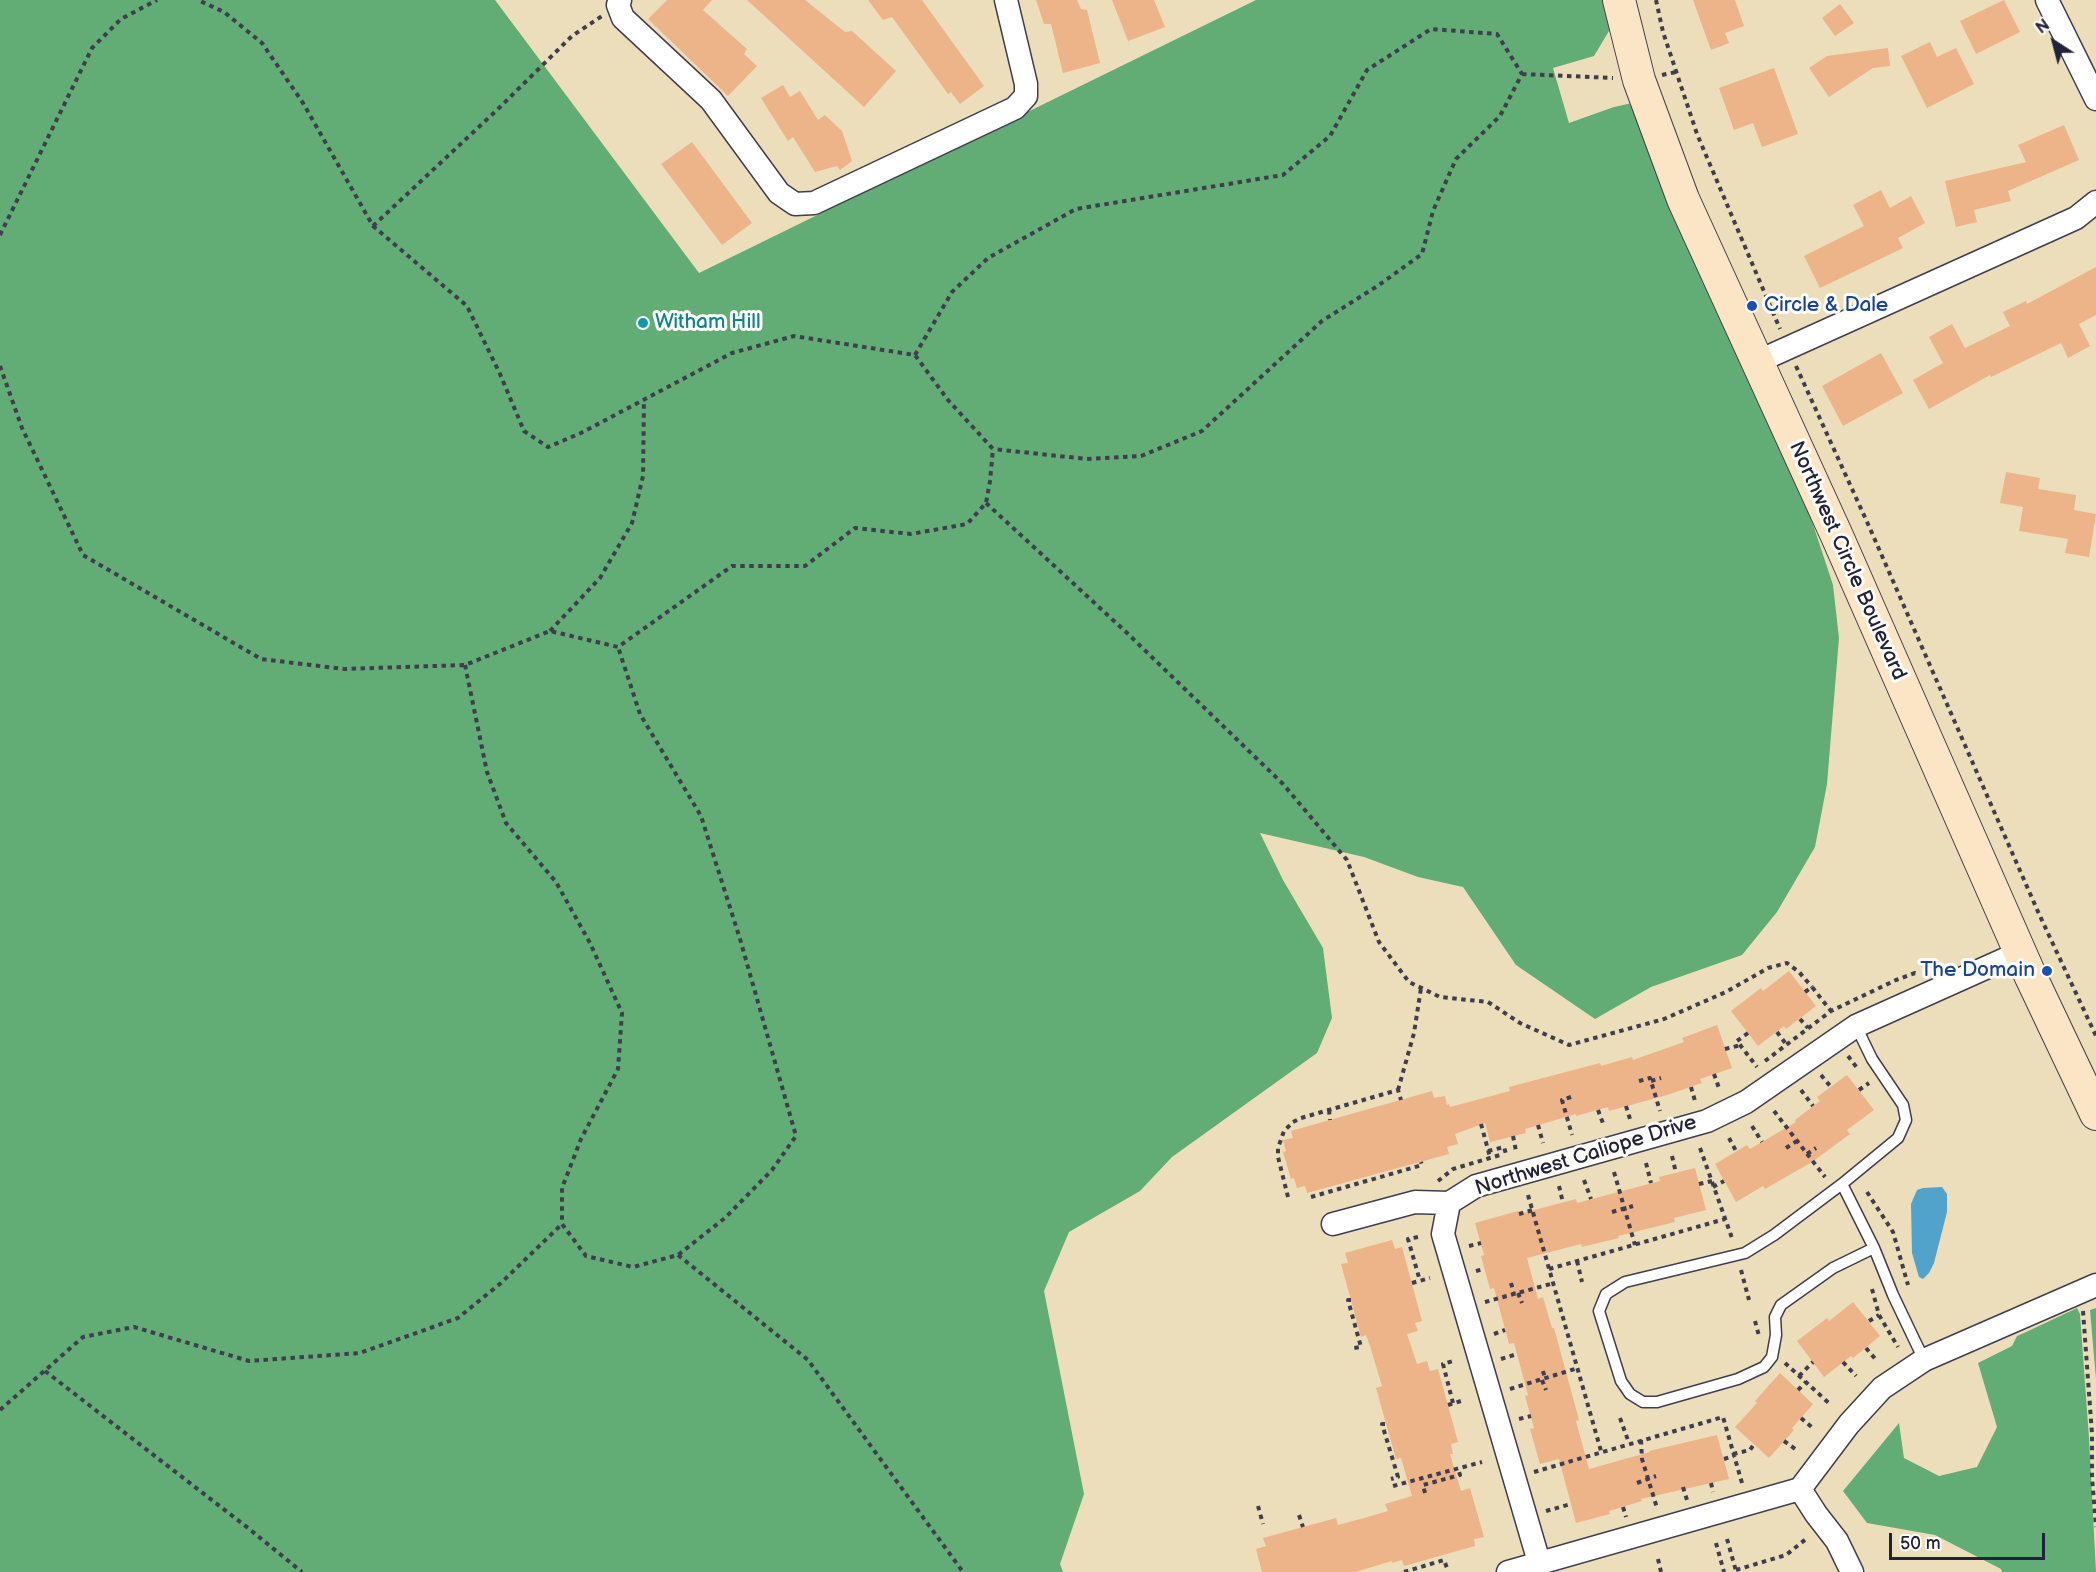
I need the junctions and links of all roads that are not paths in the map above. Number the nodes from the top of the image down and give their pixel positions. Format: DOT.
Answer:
graph roads {
  1 [pos="1006,0"];
  2 [pos="1619,0"];
  3 [pos="2047,0"];
  4 [pos="619,2"];
  5 [pos="2096,99"];
  6 [pos="2096,202"];
  7 [pos="1759,361"];
  8 [pos="2021,952"];
  9 [pos="1856,1026"];
  10 [pos="2096,1114"];
  11 [pos="1842,1184"];
  12 [pos="1449,1203"];
  13 [pos="1333,1224"];
  14 [pos="1874,1248"];
  15 [pos="2096,1285"];
  16 [pos="1924,1360"];
  17 [pos="1800,1489"];
  18 [pos="1539,1563"];
  19 [pos="1508,1572"];
  20 [pos="1851,1572"];
  1 -- 4 [label="street"];
  2 -- 7 [label="main road, Northwest Circle Boulevard"];
  3 -- 5 [label="street"];
  6 -- 7 [label="street"];
  7 -- 8 [label="main road, Northwest Circle Boulevard"];
  8 -- 9 [label="street, Northwest Caliope Drive"];
  8 -- 10 [label="main road, Northwest Circle Boulevard"];
  9 -- 11 [label="lane"];
  9 -- 12 [label="street, Northwest Caliope Drive"];
  11 -- 14 [label="lane"];
  11 -- 14 [label="lane"];
  12 -- 13 [label="street"];
  12 -- 18 [label="street, Northwest Caliope Drive"];
  14 -- 16 [label="lane"];
  15 -- 16 [label="street"];
  16 -- 17 [label="street"];
  17 -- 18 [label="street"];
  17 -- 20 [label="street"];
  18 -- 19 [label="street"];
}
